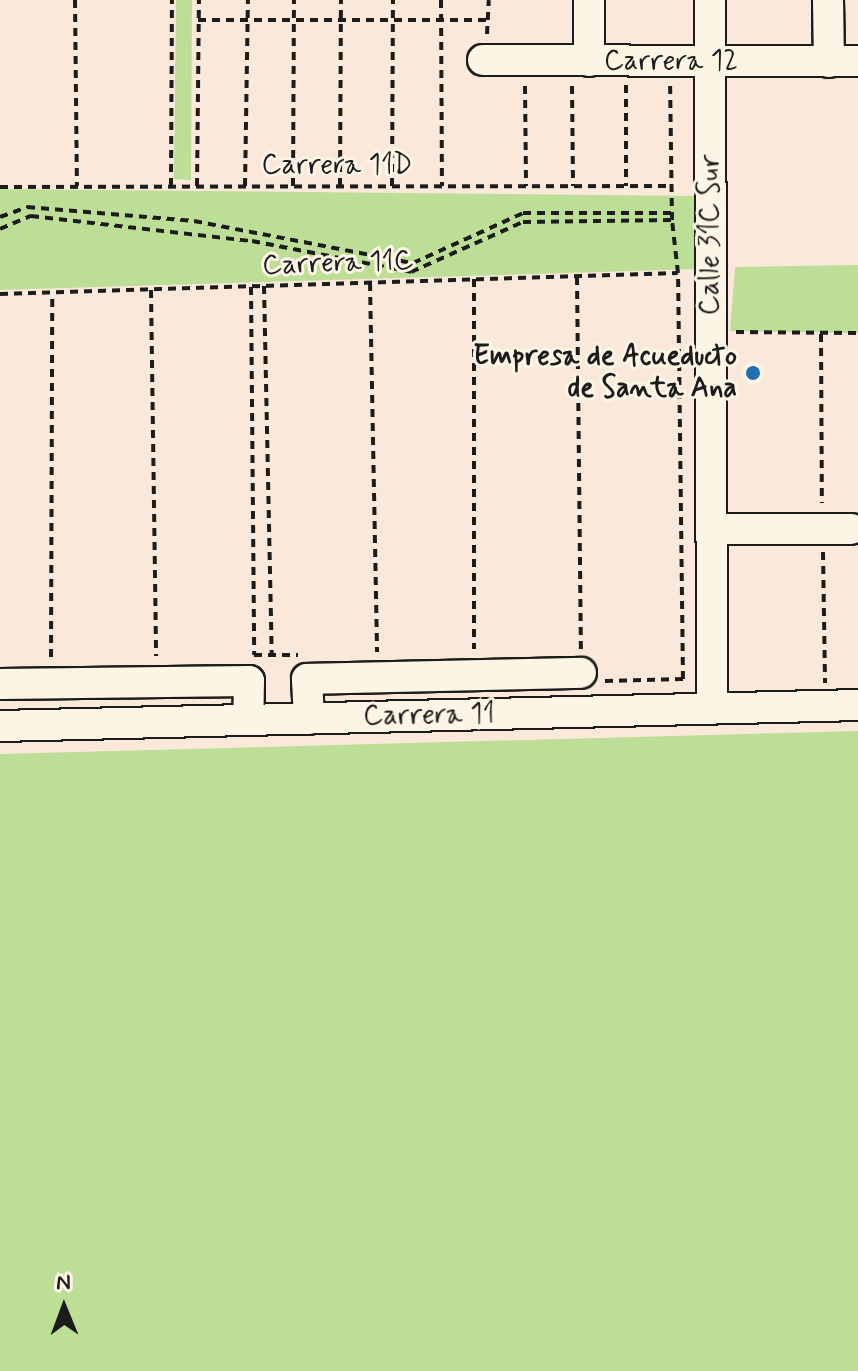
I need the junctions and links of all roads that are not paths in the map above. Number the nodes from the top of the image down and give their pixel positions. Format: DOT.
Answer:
graph roads {
  1 [pos="589,0"];
  2 [pos="710,0"];
  3 [pos="828,0"];
  4 [pos="483,60"];
  5 [pos="843,62"];
  6 [pos="711,63"];
  7 [pos="580,72"];
  8 [pos="712,529"];
  9 [pos="851,529"];
  10 [pos="576,659"];
  11 [pos="0,684"];
  12 [pos="858,705"];
  13 [pos="712,709"];
  14 [pos="309,719"];
  15 [pos="248,720"];
  16 [pos="0,726"];
  1 -- 7 [label="street"];
  2 -- 6 [label="street, Calle 31C Sur"];
  3 -- 5 [label="street"];
  4 -- 7 [label="street, Carrera 12"];
  5 -- 6 [label="street, Carrera 12"];
  6 -- 7 [label="street, Carrera 12"];
  6 -- 8 [label="street, Calle 31C Sur"];
  8 -- 9 [label="street"];
  8 -- 13 [label="street, Calle 31C Sur"];
  10 -- 14 [label="street"];
  11 -- 15 [label="street"];
  12 -- 13 [label="street, Carrera 11"];
  13 -- 14 [label="street, Carrera 11"];
  14 -- 15 [label="street, Carrera 11"];
  15 -- 16 [label="street, Carrera 11"];
}
